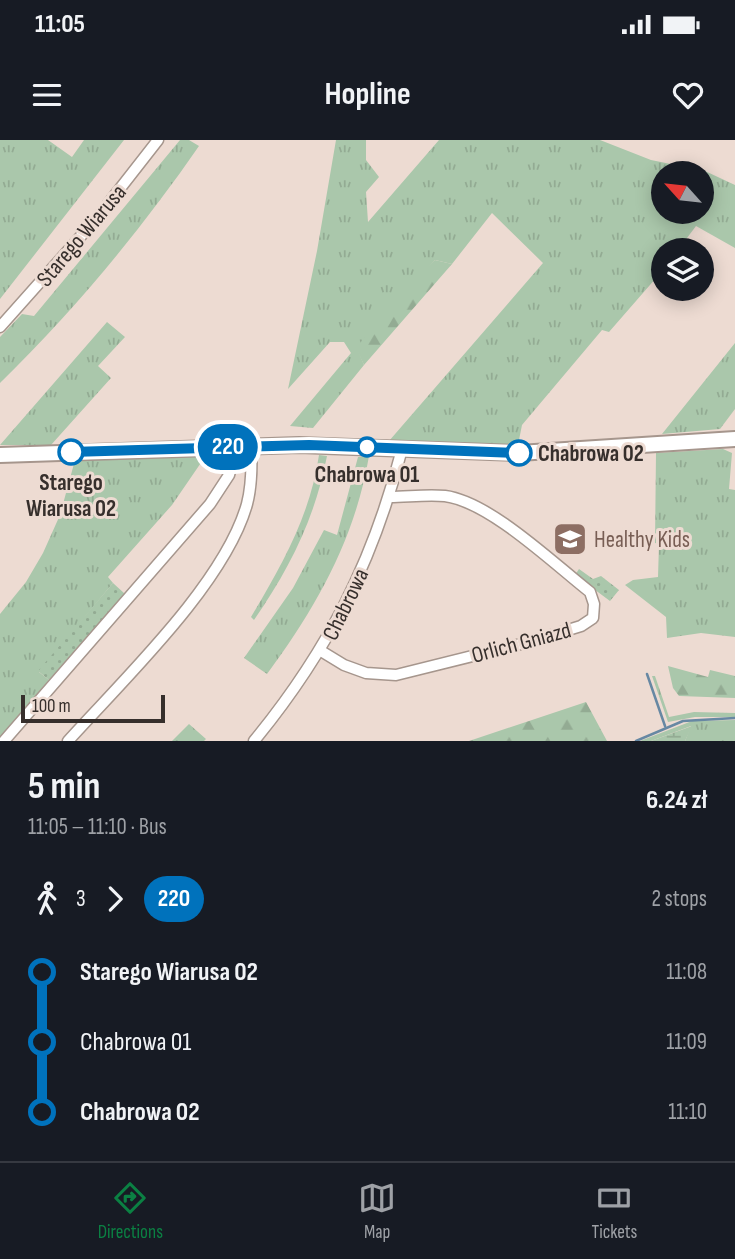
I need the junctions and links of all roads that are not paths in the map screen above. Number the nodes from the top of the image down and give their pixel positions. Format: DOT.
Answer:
graph roads {
  1 [pos="158,140"];
  2 [pos="0,327"];
  3 [pos="735,439"];
  4 [pos="244,446"];
  5 [pos="402,449"];
  6 [pos="0,455"];
  7 [pos="390,497"];
  8 [pos="321,651"];
  9 [pos="4,741"];
  10 [pos="68,741"];
  11 [pos="254,741"];
  1 -- 2 [label="street, Starego Wiarusa"];
  3 -- 5 [label="street"];
  4 -- 5 [label="street"];
  4 -- 6 [label="street"];
  4 -- 9 [label="street"];
  4 -- 10 [label="street"];
  5 -- 7 [label="street, Chabrowa"];
  7 -- 8 [label="street, Chabrowa"];
  7 -- 8 [label="street, Orlich Gniazd"];
  8 -- 11 [label="street, Chabrowa"];
}
